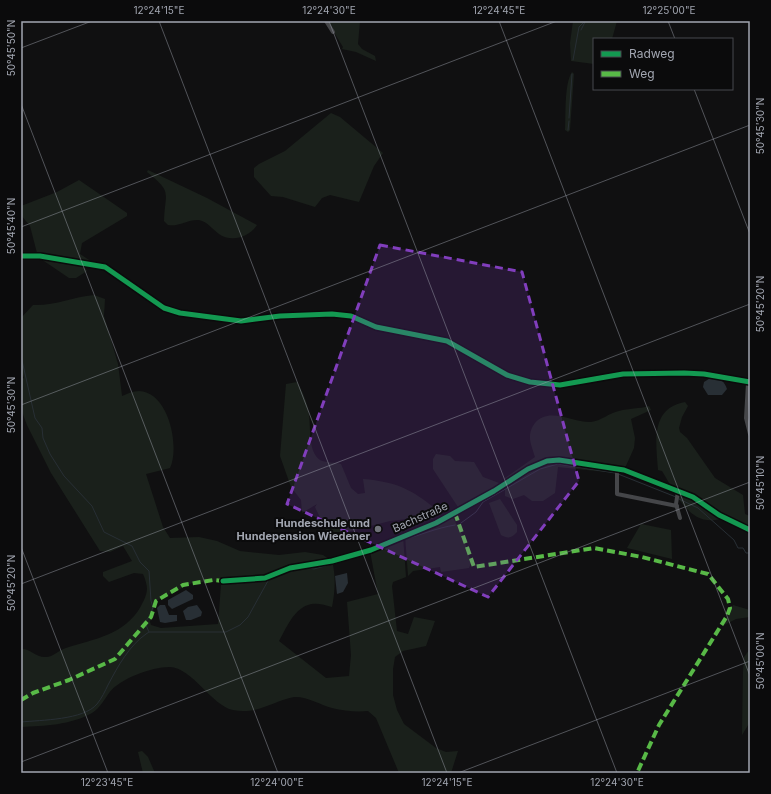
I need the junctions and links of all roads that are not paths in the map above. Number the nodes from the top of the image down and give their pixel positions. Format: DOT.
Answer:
graph roads {
  1 [pos="326,21"];
  2 [pos="333,32"];
  3 [pos="21,256"];
  4 [pos="749,382"];
  5 [pos="750,434"];
  6 [pos="617,470"];
  7 [pos="678,491"];
  8 [pos="677,506"];
  9 [pos="680,518"];
  10 [pos="750,530"];
  11 [pos="223,581"];
  1 -- 2 [label="street"];
  3 -- 4 [label="street"];
  4 -- 5 [label="street"];
  6 -- 7 [label="street, Bachstraße"];
  6 -- 8 [label="street"];
  6 -- 11 [label="street, Bachstraße"];
  7 -- 8 [label="street"];
  7 -- 10 [label="street, Bachstraße"];
  8 -- 9 [label="street"];
}
